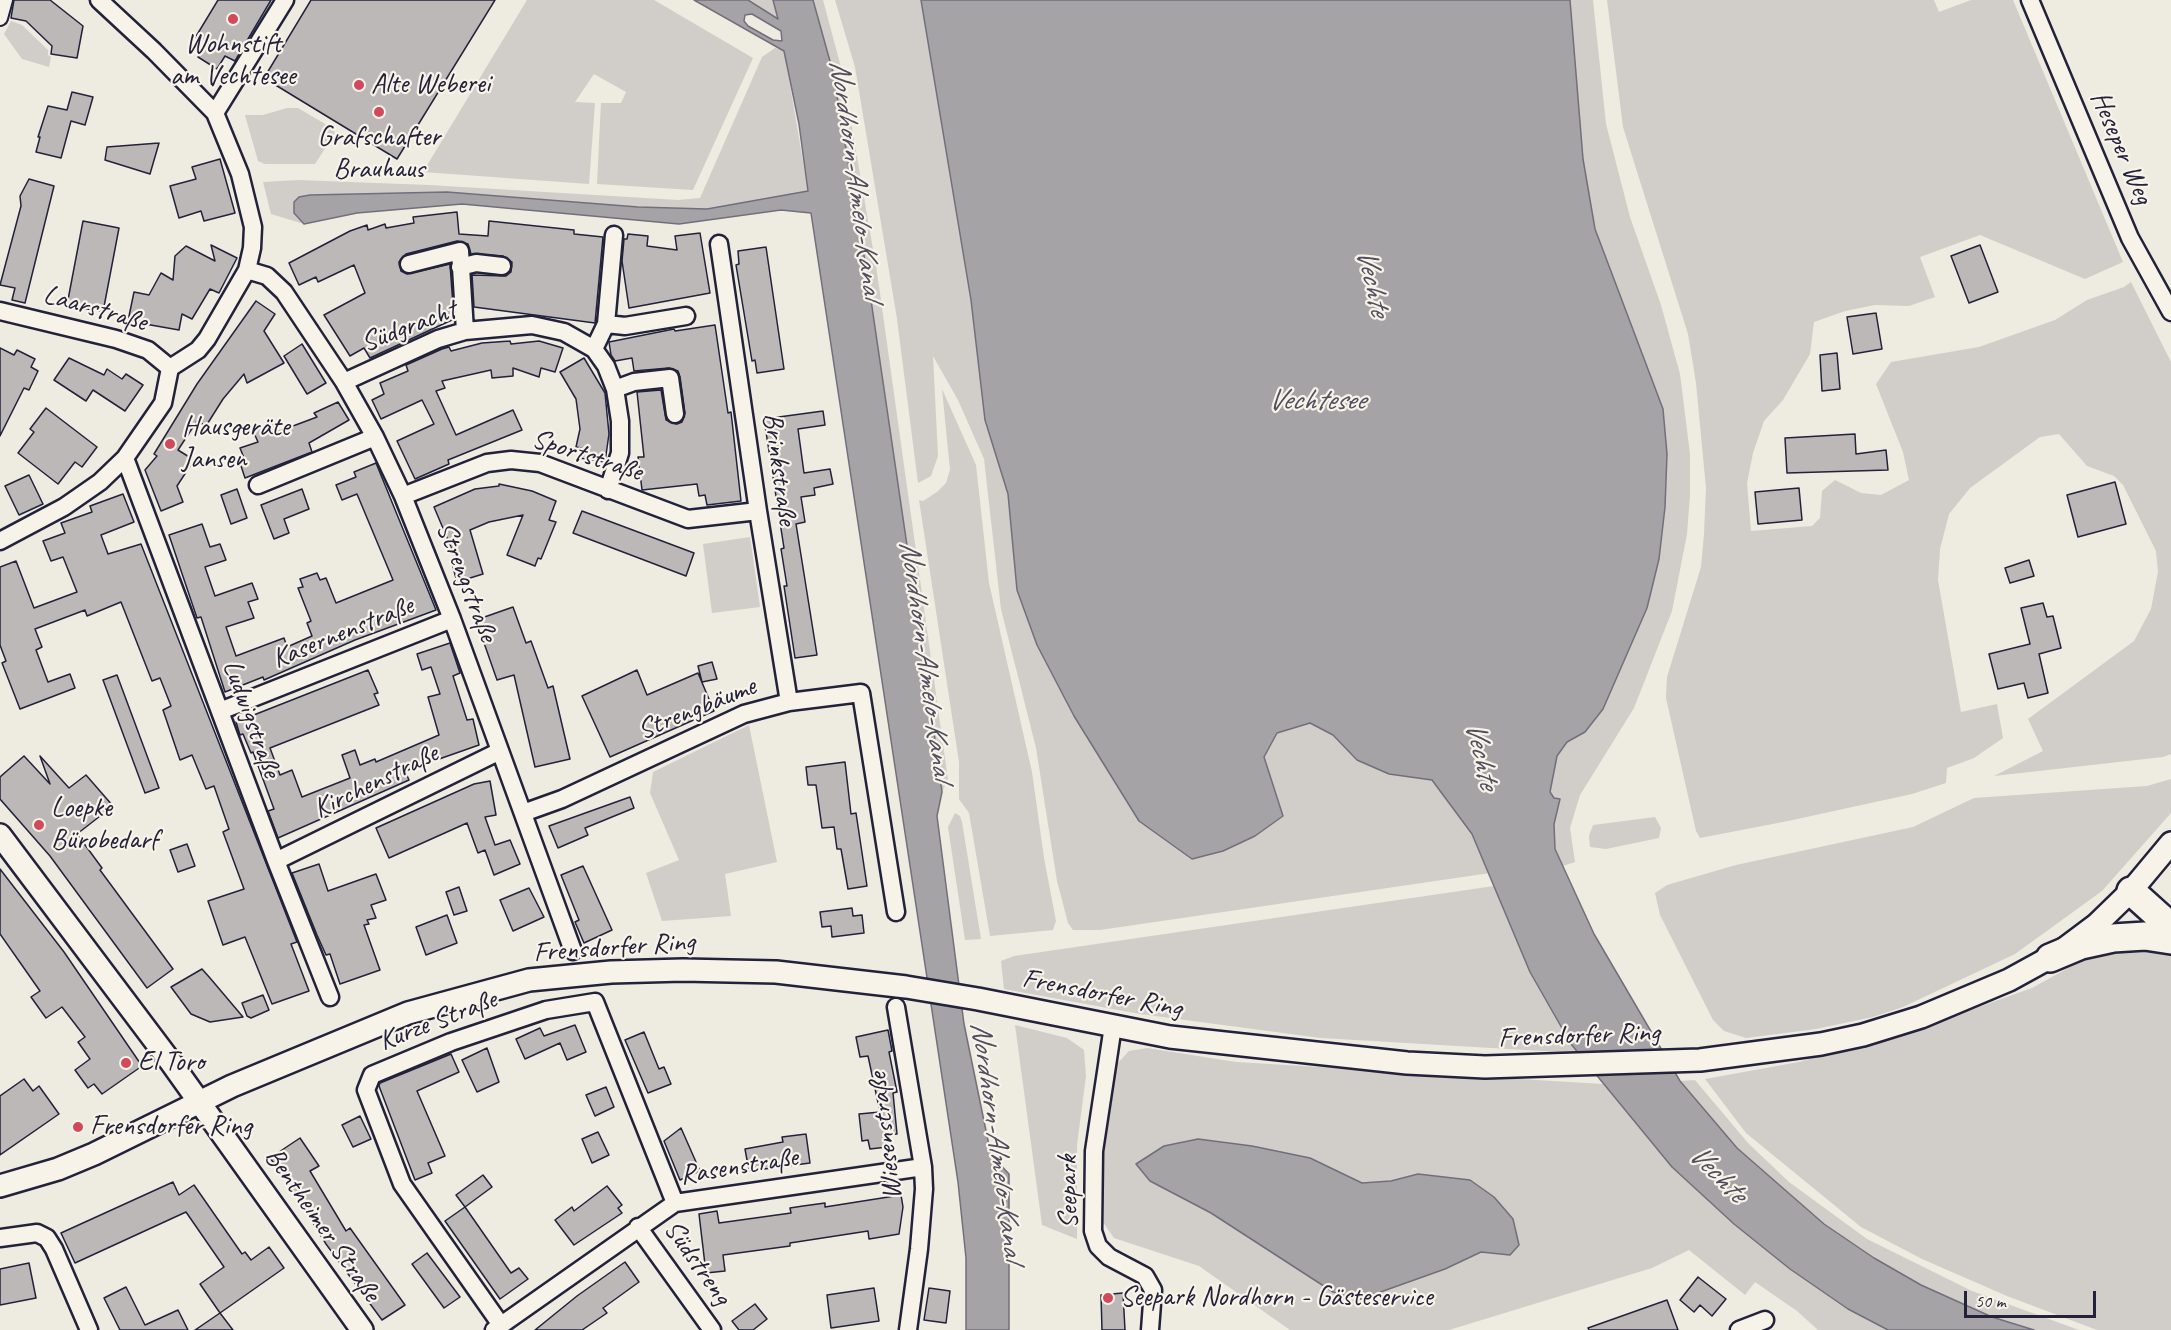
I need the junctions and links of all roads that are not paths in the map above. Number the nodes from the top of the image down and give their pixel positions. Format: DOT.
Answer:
graph roads {
  1 [pos="5,0"];
  2 [pos="99,0"];
  3 [pos="285,0"];
  4 [pos="2030,0"];
  5 [pos="0,18"];
  6 [pos="215,113"];
  7 [pos="614,235"];
  8 [pos="719,243"];
  9 [pos="409,264"];
  10 [pos="502,266"];
  11 [pos="460,267"];
  12 [pos="247,270"];
  13 [pos="0,311"];
  14 [pos="2171,312"];
  15 [pos="686,316"];
  16 [pos="606,324"];
  17 [pos="465,331"];
  18 [pos="594,349"];
  19 [pos="170,368"];
  20 [pos="344,382"];
  21 [pos="615,389"];
  22 [pos="675,414"];
  23 [pos="375,437"];
  24 [pos="124,458"];
  25 [pos="258,485"];
  26 [pos="608,490"];
  27 [pos="403,496"];
  28 [pos="758,511"];
  29 [pos="0,541"];
  30 [pos="452,619"];
  31 [pos="789,702"];
  32 [pos="220,711"];
  33 [pos="501,751"];
  34 [pos="523,813"];
  35 [pos="0,835"];
  36 [pos="2171,843"];
  37 [pos="276,861"];
  38 [pos="2131,891"];
  39 [pos="896,912"];
  40 [pos="2171,927"];
  41 [pos="2171,940"];
  42 [pos="573,951"];
  43 [pos="2050,958"];
  44 [pos="330,997"];
  45 [pos="896,1007"];
  46 [pos="1113,1026"];
  47 [pos="199,1102"];
  48 [pos="923,1167"];
  49 [pos="0,1186"];
  50 [pos="675,1203"];
  51 [pos="638,1227"];
  52 [pos="0,1238"];
  53 [pos="1765,1320"];
  54 [pos="497,1327"];
  55 [pos="89,1330"];
  56 [pos="362,1330"];
  57 [pos="712,1330"];
  58 [pos="908,1330"];
  59 [pos="1150,1330"];
  60 [pos="1739,1330"];
  1 -- 5 [label="street"];
  2 -- 6 [label="street"];
  3 -- 6 [label="street"];
  4 -- 14 [label="street, Heseper Weg"];
  6 -- 12 [label="street"];
  7 -- 16 [label="street"];
  8 -- 28 [label="street, Brinkstraße"];
  9 -- 11 [label="street"];
  10 -- 11 [label="street"];
  11 -- 17 [label="street"];
  12 -- 19 [label="street"];
  12 -- 20 [label="street, Strengstraße"];
  13 -- 19 [label="street, Laarstraße"];
  15 -- 16 [label="street"];
  16 -- 18 [label="street"];
  17 -- 18 [label="street, Südgracht"];
  17 -- 20 [label="street, Südgracht"];
  18 -- 21 [label="street, Südgracht"];
  19 -- 24 [label="street"];
  20 -- 23 [label="street, Strengstraße"];
  21 -- 22 [label="street"];
  21 -- 26 [label="street, Südgracht"];
  23 -- 25 [label="street"];
  23 -- 27 [label="street, Strengstraße"];
  24 -- 29 [label="street"];
  24 -- 32 [label="street, Ludwigstraße"];
  26 -- 27 [label="street, Sportstraße"];
  26 -- 28 [label="street, Sportstraße"];
  27 -- 30 [label="street, Strengstraße"];
  28 -- 31 [label="street, Brinkstraße"];
  30 -- 32 [label="street, Kasernenstraße"];
  30 -- 33 [label="street, Strengstraße"];
  31 -- 34 [label="street, Strengbäume"];
  31 -- 39 [label="street, Strengbäume"];
  32 -- 37 [label="street, Ludwigstraße"];
  33 -- 34 [label="street, Strengstraße"];
  33 -- 37 [label="street, Kirchenstraße"];
  34 -- 42 [label="street, Strengstraße"];
  35 -- 47 [label="street, Bentheimer Straße"];
  36 -- 38 [label="street, Frensdorfer Ring"];
  37 -- 44 [label="street, Ludwigstraße"];
  38 -- 40 [label="main road"];
  38 -- 43 [label="street, Frensdorfer Ring"];
  41 -- 43 [label="main road"];
  43 -- 46 [label="street, Frensdorfer Ring"];
  45 -- 48 [label="street, Wiesenstraße"];
  46 -- 47 [label="street, Frensdorfer Ring"];
  46 -- 59 [label="street, Seepark"];
  47 -- 49 [label="street, Frensdorfer Ring"];
  47 -- 56 [label="street, Bentheimer Straße"];
  48 -- 50 [label="street, Rasenstraße"];
  48 -- 58 [label="street, Wiesenstraße"];
  50 -- 51 [label="street, Rasenstraße"];
  50 -- 54 [label="street, Kurze Straße"];
  51 -- 54 [label="street, Rasenstraße"];
  51 -- 57 [label="street, Südstreng"];
  52 -- 55 [label="street"];
  53 -- 60 [label="street"];
}
